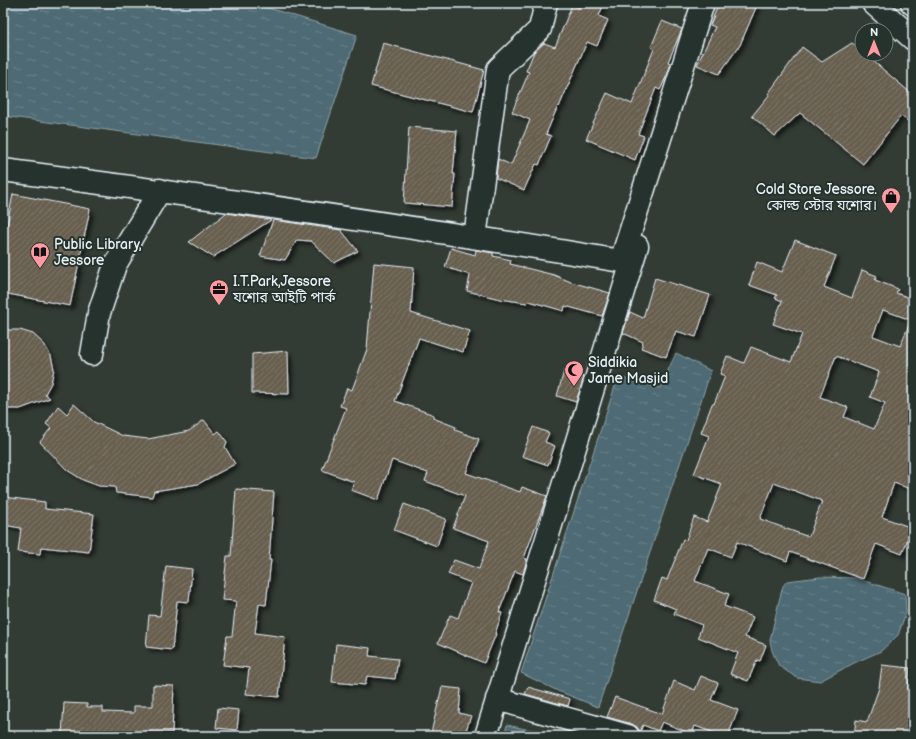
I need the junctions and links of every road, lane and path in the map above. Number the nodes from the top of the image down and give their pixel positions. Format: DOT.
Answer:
graph roads {
  1 [pos="546,3"];
  2 [pos="703,3"];
  3 [pos="713,3"];
  4 [pos="873,3"];
  5 [pos="913,40"];
  6 [pos="3,170"];
  7 [pos="160,190"];
  8 [pos="475,237"];
  9 [pos="92,354"];
  10 [pos="497,699"];
  11 [pos="486,736"];
  12 [pos="628,736"];
  1 -- 8 [label="main road"];
  2 -- 8 [label="main road"];
  3 -- 10 [label="main road"];
  4 -- 5 [label="main road"];
  6 -- 7 [label="main road"];
  7 -- 8 [label="main road"];
  7 -- 9 [label="main road"];
  10 -- 11 [label="main road"];
  10 -- 12 [label="main road"];
}
